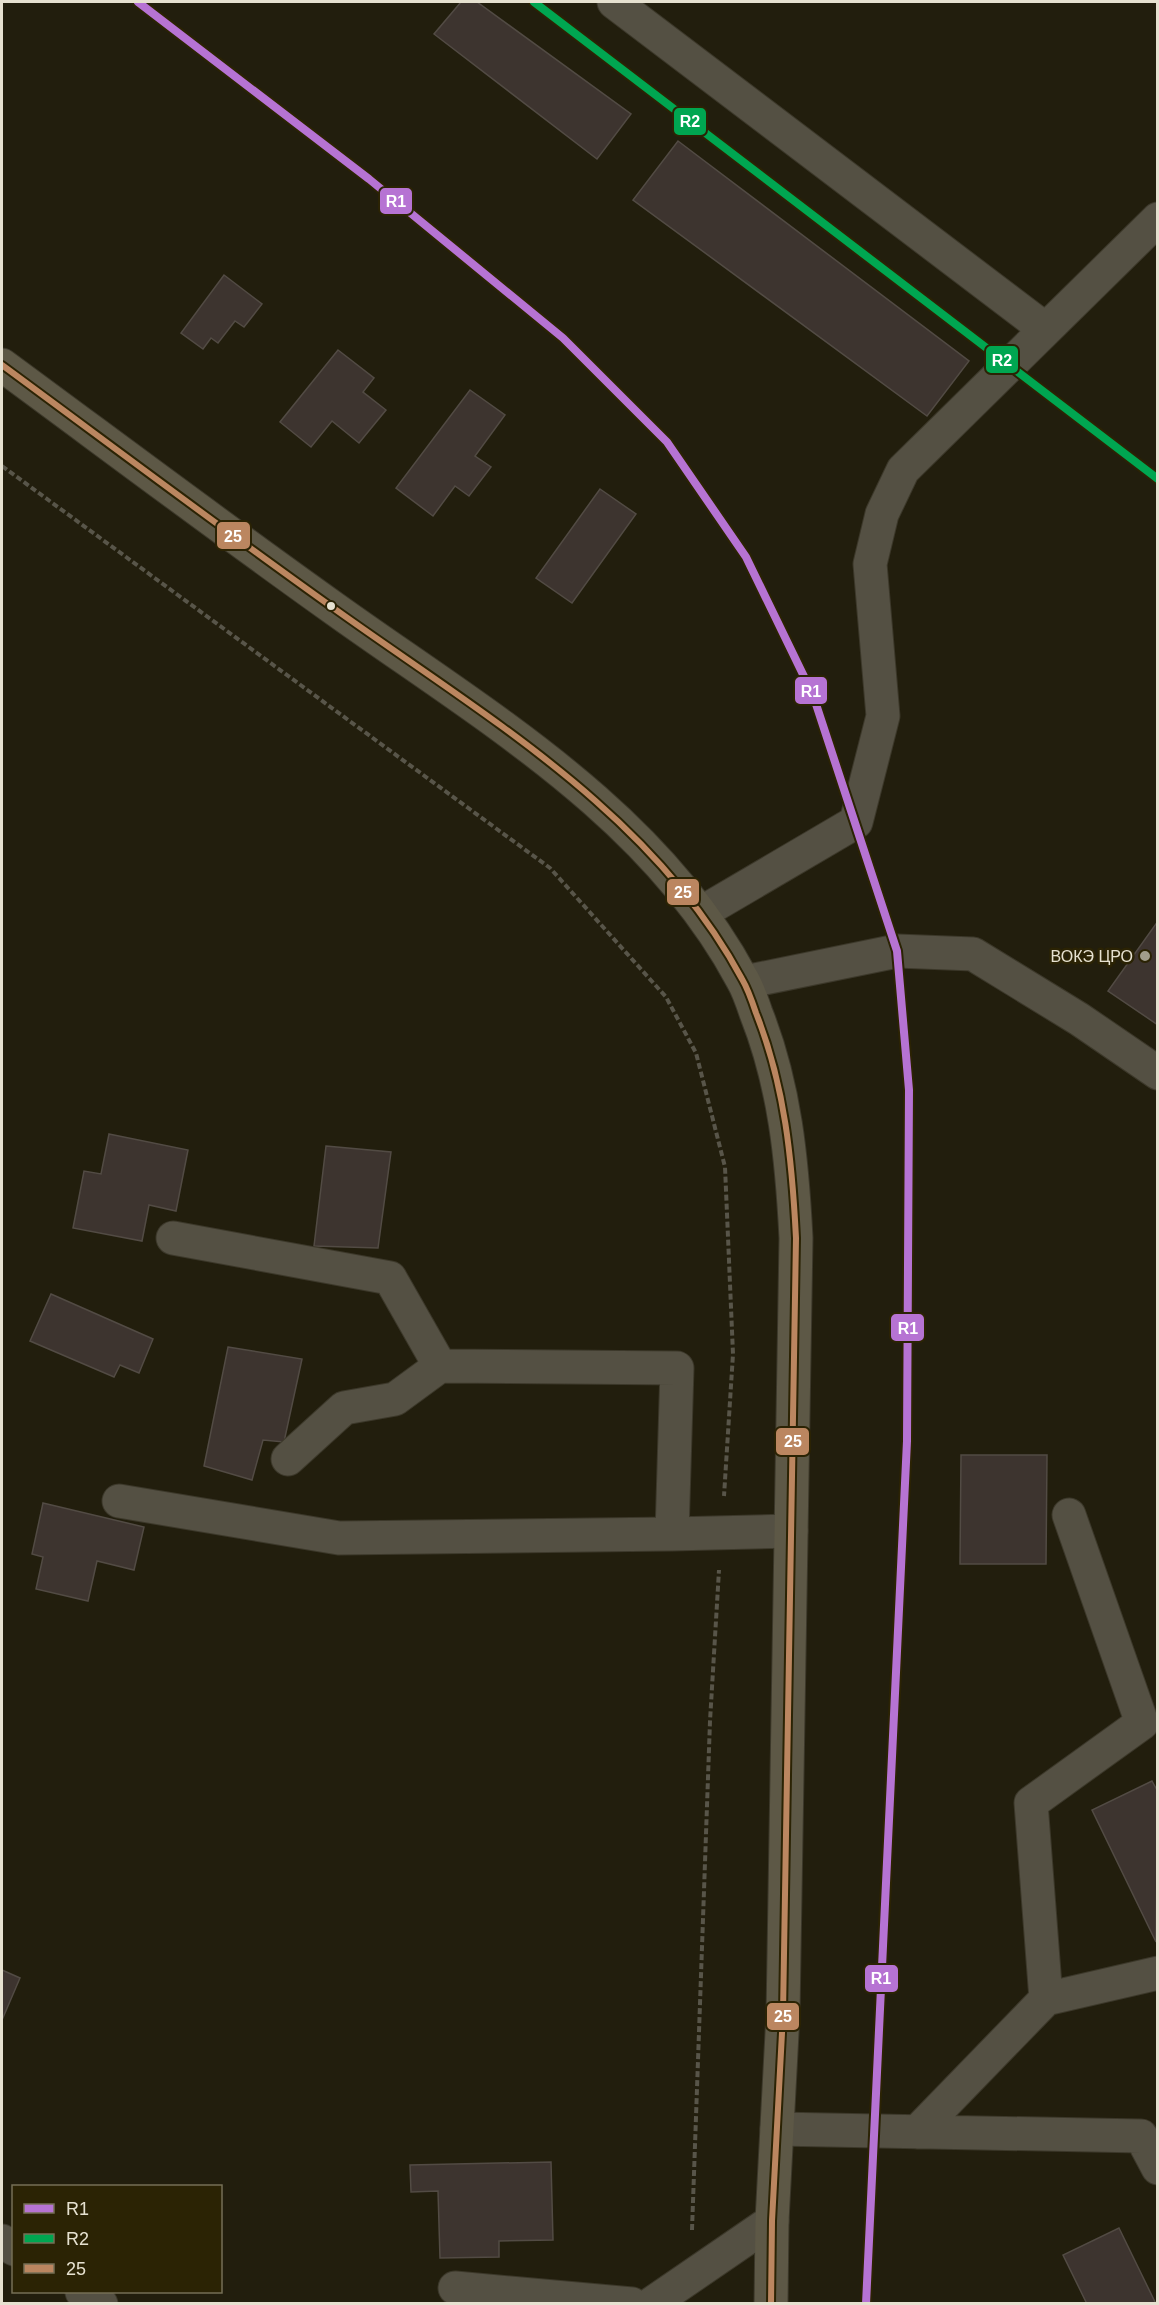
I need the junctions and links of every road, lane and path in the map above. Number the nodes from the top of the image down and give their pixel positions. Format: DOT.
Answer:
graph roads {
  1 [pos="614,2"];
  2 [pos="1158,219"];
  3 [pos="1045,329"];
  4 [pos="2,365"];
  5 [pos="2,466"];
  6 [pos="701,913"];
  7 [pos="744,982"];
  8 [pos="1158,1073"];
  9 [pos="172,1238"];
  10 [pos="440,1366"];
  11 [pos="288,1460"];
  12 [pos="119,1501"];
  13 [pos="1069,1515"];
  14 [pos="791,1531"];
  15 [pos="722,1533"];
  16 [pos="672,1534"];
  17 [pos="1158,1973"];
  18 [pos="1046,1999"];
  19 [pos="777,2129"];
  20 [pos="917,2132"];
  21 [pos="1149,2136"];
  22 [pos="1158,2168"];
  23 [pos="772,2221"];
  24 [pos="691,2276"];
  25 [pos="455,2288"];
  26 [pos="84,2293"];
  27 [pos="101,2304"];
  28 [pos="632,2304"];
  29 [pos="651,2304"];
  30 [pos="771,2304"];
  1 -- 3 [label="lane"];
  2 -- 3 [label="lane"];
  3 -- 6 [label="lane"];
  4 -- 6 [label="main road"];
  5 -- 15 [label="path"];
  6 -- 7 [label="main road"];
  7 -- 8 [label="lane"];
  7 -- 14 [label="main road"];
  9 -- 10 [label="lane"];
  10 -- 11 [label="lane"];
  10 -- 16 [label="lane"];
  12 -- 16 [label="lane"];
  13 -- 18 [label="lane"];
  14 -- 15 [label="lane"];
  14 -- 19 [label="main road"];
  15 -- 16 [label="lane"];
  15 -- 24 [label="path"];
  17 -- 18 [label="lane"];
  18 -- 20 [label="lane"];
  19 -- 20 [label="lane"];
  19 -- 23 [label="main road"];
  20 -- 21 [label="lane"];
  21 -- 22 [label="lane"];
  23 -- 24 [label="lane"];
  23 -- 30 [label="main road"];
  24 -- 29 [label="lane"];
  25 -- 28 [label="lane"];
  26 -- 27 [label="lane"];
}
